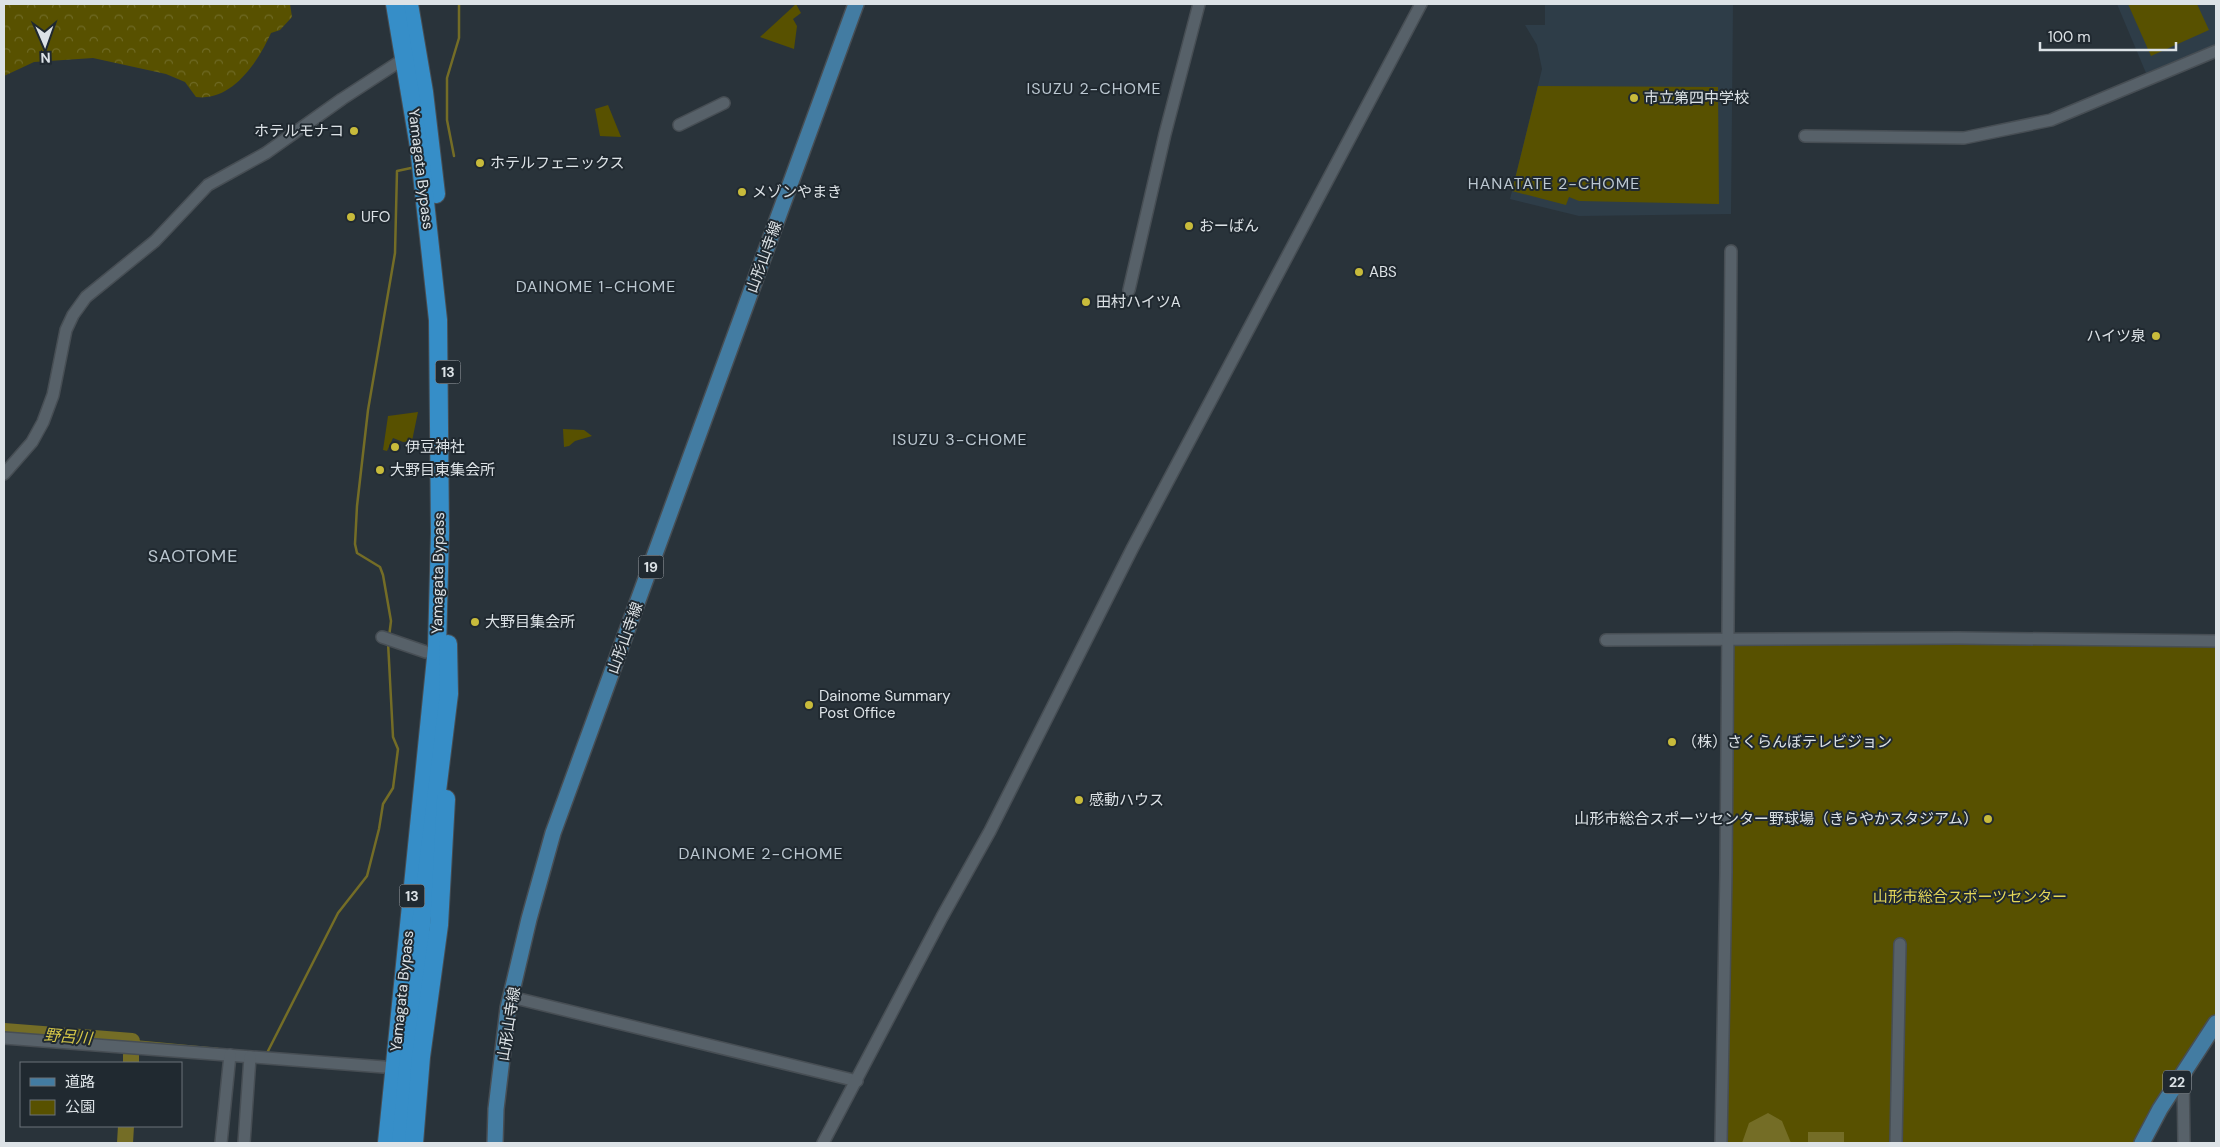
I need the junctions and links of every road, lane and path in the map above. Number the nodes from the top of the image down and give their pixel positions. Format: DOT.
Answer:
graph roads {
  1 [pos="395,4"];
  2 [pos="410,4"];
  3 [pos="856,4"];
  4 [pos="1199,4"];
  5 [pos="1421,4"];
  6 [pos="2216,50"];
  7 [pos="405,58"];
  8 [pos="724,103"];
  9 [pos="679,125"];
  10 [pos="1805,136"];
  11 [pos="1731,250"];
  12 [pos="1129,290"];
  13 [pos="4,474"];
  14 [pos="382,637"];
  15 [pos="1726,638"];
  16 [pos="1606,640"];
  17 [pos="2216,641"];
  18 [pos="431,650"];
  19 [pos="448,694"];
  20 [pos="1900,944"];
  21 [pos="511,997"];
  22 [pos="2216,1023"];
  23 [pos="4,1038"];
  24 [pos="230,1055"];
  25 [pos="250,1057"];
  26 [pos="384,1067"];
  27 [pos="2183,1073"];
  28 [pos="857,1080"];
  29 [pos="221,1143"];
  30 [pos="244,1143"];
  31 [pos="375,1143"];
  32 [pos="387,1143"];
  33 [pos="401,1143"];
  34 [pos="414,1143"];
  35 [pos="495,1143"];
  36 [pos="823,1143"];
  37 [pos="1721,1143"];
  38 [pos="1896,1143"];
  39 [pos="2142,1143"];
  40 [pos="2184,1143"];
  1 -- 7 [label="highway, Yamagata Bypass / 13"];
  2 -- 19 [label="highway, Yamagata Bypass / 13"];
  3 -- 21 [label="main road, 山形山寺線 / 19"];
  4 -- 12 [label="street"];
  5 -- 28 [label="street"];
  6 -- 10 [label="street"];
  7 -- 13 [label="street"];
  7 -- 18 [label="highway, Yamagata Bypass / 13"];
  8 -- 9 [label="street"];
  11 -- 15 [label="street"];
  14 -- 18 [label="street"];
  15 -- 16 [label="street"];
  15 -- 17 [label="street"];
  15 -- 37 [label="street"];
  18 -- 26 [label="highway"];
  18 -- 32 [label="highway, Yamagata Bypass / 13"];
  19 -- 33 [label="highway, Yamagata Bypass / 13"];
  19 -- 34 [label="highway"];
  20 -- 38 [label="street"];
  21 -- 28 [label="street"];
  21 -- 35 [label="main road, 山形山寺線 / 19"];
  22 -- 27 [label="main road, 22"];
  23 -- 24 [label="street"];
  24 -- 25 [label="street"];
  24 -- 29 [label="street"];
  25 -- 26 [label="street"];
  25 -- 30 [label="street"];
  26 -- 31 [label="highway"];
  27 -- 39 [label="main road, 22"];
  27 -- 40 [label="street"];
  28 -- 36 [label="street"];
}
